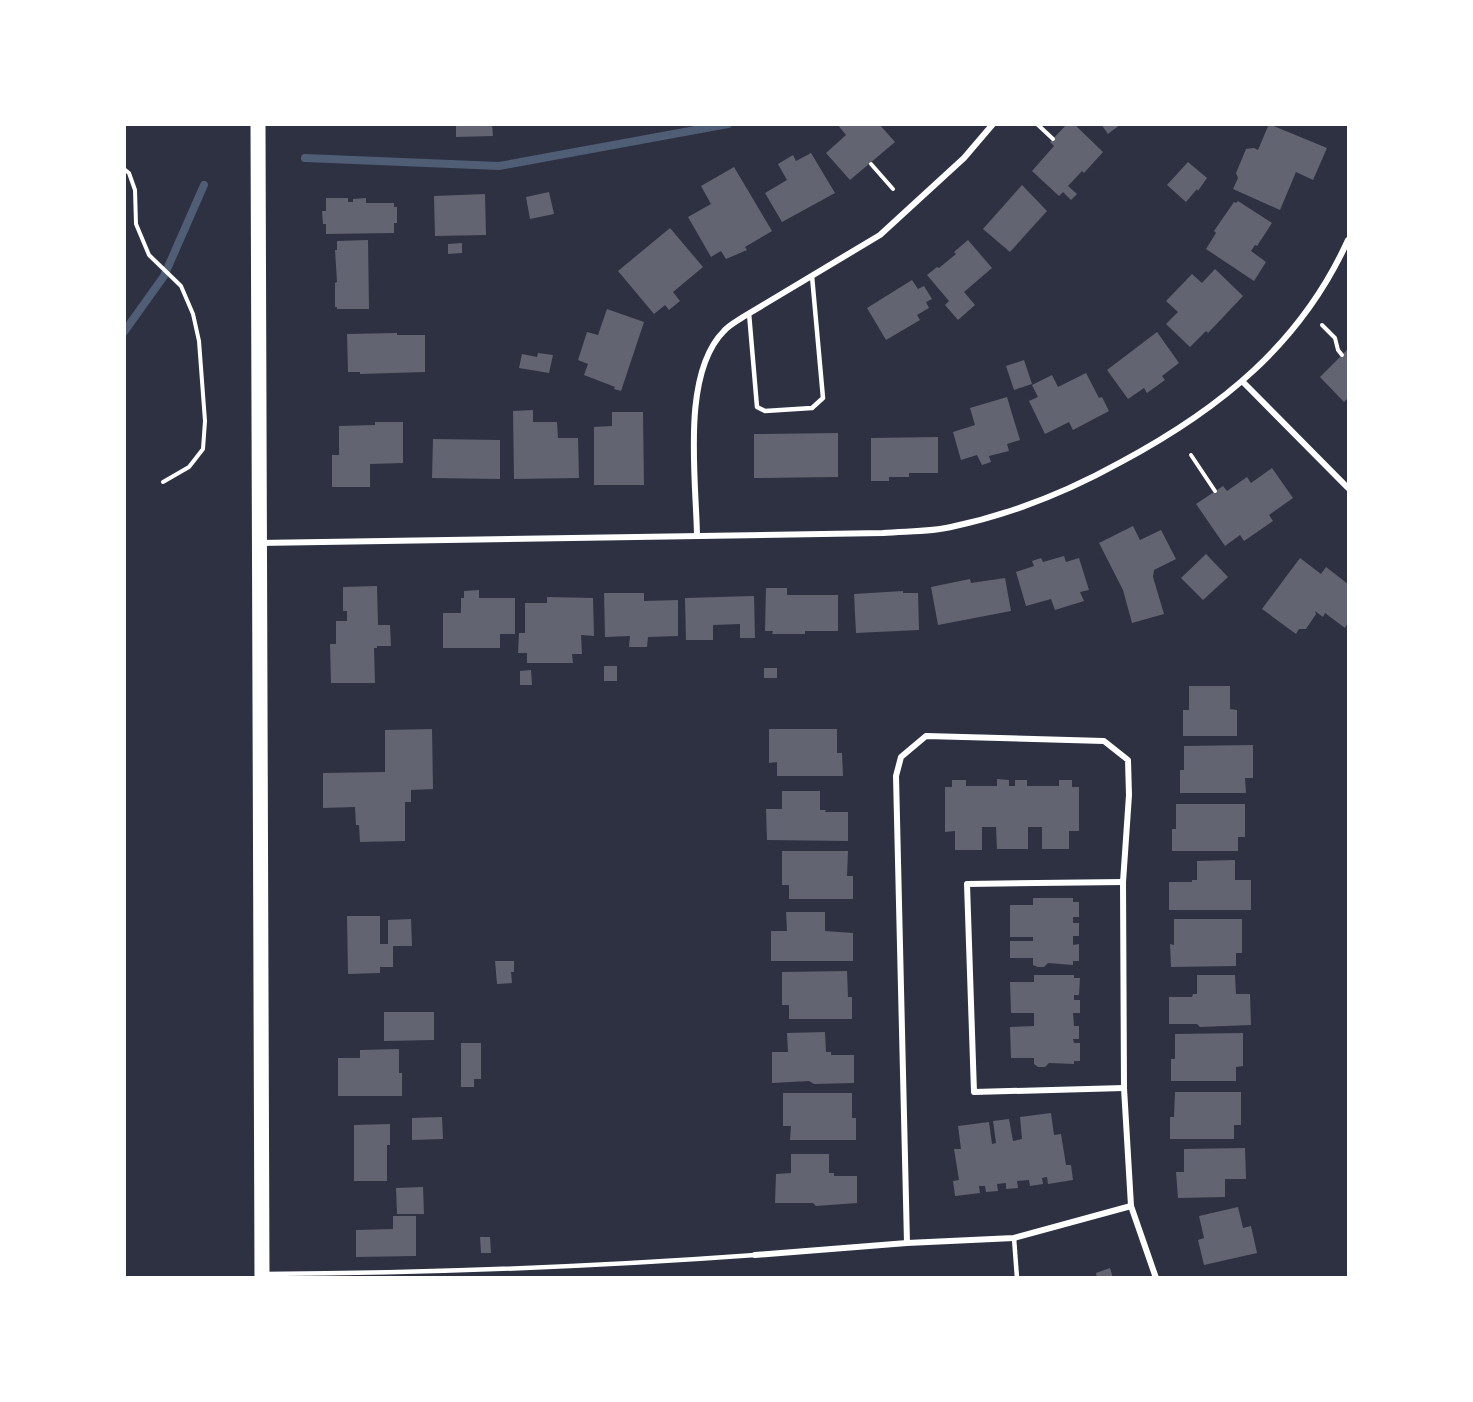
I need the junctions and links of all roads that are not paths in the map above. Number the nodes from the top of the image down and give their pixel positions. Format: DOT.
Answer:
graph roads {
  1 [pos="258,124"];
  2 [pos="993,124"];
  3 [pos="1348,240"];
  4 [pos="812,276"];
  5 [pos="749,313"];
  6 [pos="1243,382"];
  7 [pos="1348,488"];
  8 [pos="697,535"];
  9 [pos="258,543"];
  10 [pos="1123,882"];
  11 [pos="1124,1088"];
  12 [pos="1131,1206"];
  13 [pos="1014,1238"];
  14 [pos="907,1243"];
  15 [pos="755,1255"];
  16 [pos="262,1276"];
  17 [pos="1017,1278"];
  18 [pos="1156,1278"];
  1 -- 9 [label="main road"];
  2 -- 4 [label="street"];
  3 -- 6 [label="street"];
  4 -- 5 [label="street"];
  4 -- 5 [label="lane"];
  5 -- 8 [label="street"];
  6 -- 7 [label="street"];
  6 -- 8 [label="street"];
  8 -- 9 [label="street"];
  9 -- 16 [label="main road"];
  10 -- 11 [label="street"];
  10 -- 11 [label="street"];
  10 -- 14 [label="street"];
  11 -- 12 [label="street"];
  12 -- 13 [label="street"];
  12 -- 18 [label="street"];
  13 -- 14 [label="street"];
  13 -- 17 [label="lane"];
  14 -- 15 [label="street"];
  15 -- 16 [label="lane"];
}
